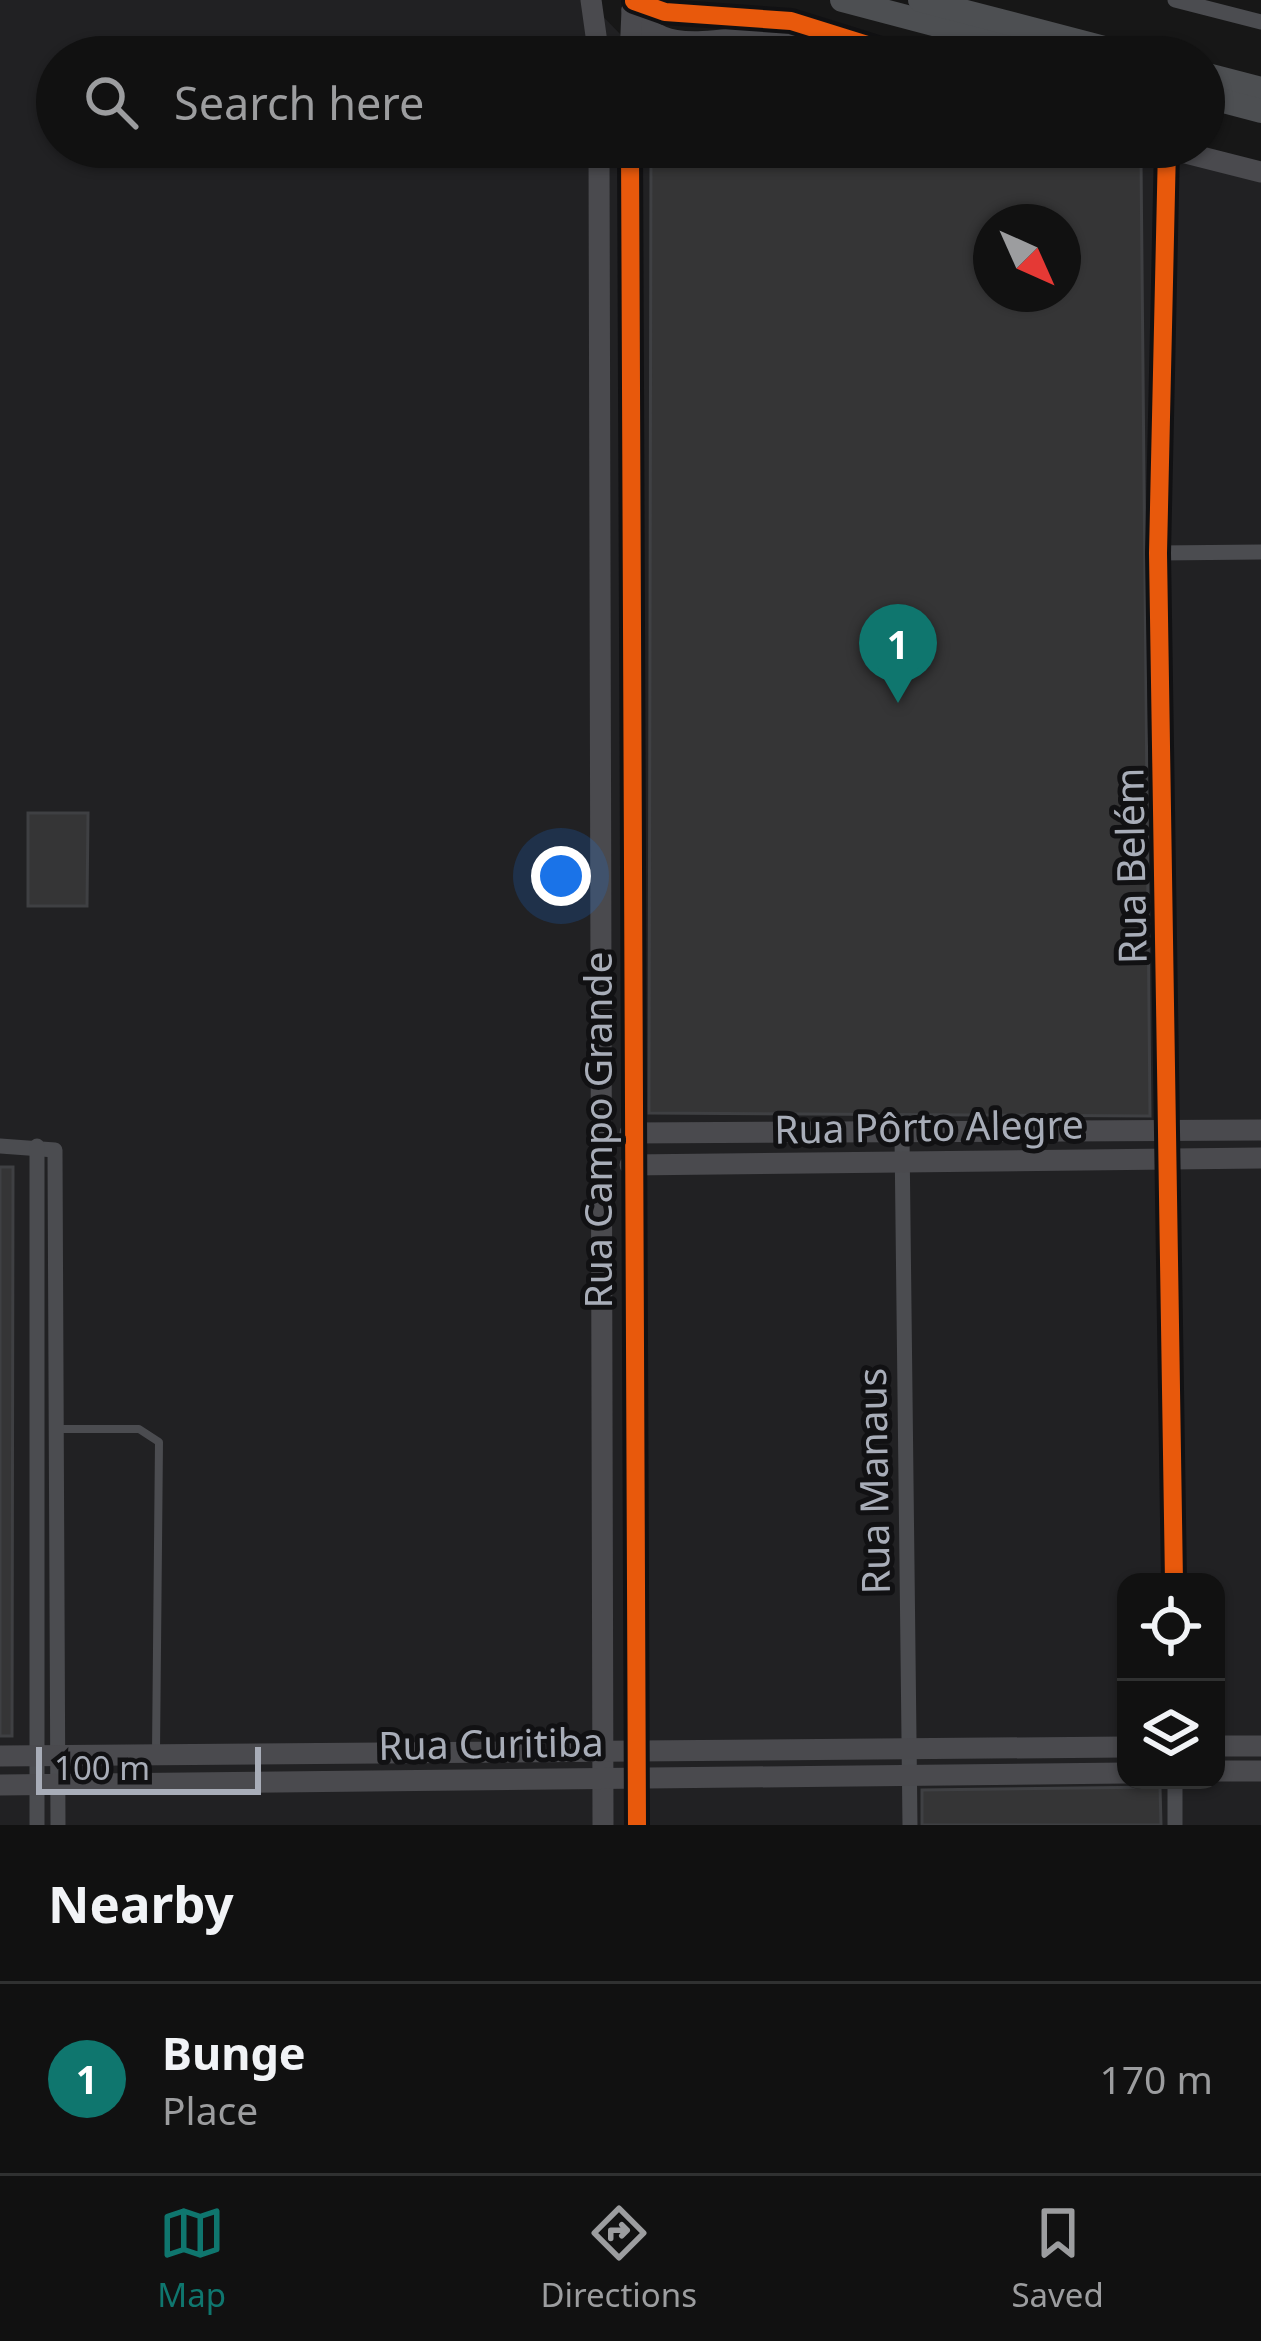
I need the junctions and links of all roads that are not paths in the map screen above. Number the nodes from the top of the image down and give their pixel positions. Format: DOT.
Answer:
graph roads {
  1 [pos="591,0"];
  2 [pos="842,0"];
  3 [pos="920,0"];
  4 [pos="1175,0"];
  5 [pos="633,5"];
  6 [pos="1261,22"];
  7 [pos="596,36"];
  8 [pos="631,36"];
  9 [pos="660,36"];
  10 [pos="979,36"];
  11 [pos="1058,36"];
  12 [pos="1261,88"];
  13 [pos="1225,91"];
  14 [pos="1225,99"];
  15 [pos="1261,111"];
  16 [pos="1225,163"];
  17 [pos="599,168"];
  18 [pos="630,168"];
  19 [pos="1166,168"];
  20 [pos="1261,172"];
  21 [pos="1261,552"];
  22 [pos="1158,553"];
  23 [pos="1261,1130"];
  24 [pos="1169,1131"];
  25 [pos="598,1132"];
  26 [pos="630,1133"];
  27 [pos="1013,1134"];
  28 [pos="746,1135"];
  29 [pos="814,1136"];
  30 [pos="902,1136"];
  31 [pos="0,1146"];
  32 [pos="37,1146"];
  33 [pos="1261,1158"];
  34 [pos="598,1160"];
  35 [pos="1170,1160"];
  36 [pos="1014,1162"];
  37 [pos="903,1164"];
  38 [pos="630,1165"];
  39 [pos="745,1165"];
  40 [pos="813,1166"];
  41 [pos="38,1426"];
  42 [pos="56,1430"];
  43 [pos="1174,1573"];
  44 [pos="38,1628"];
  45 [pos="56,1631"];
  46 [pos="1225,1746"];
  47 [pos="1261,1746"];
  48 [pos="1117,1747"];
  49 [pos="910,1748"];
  50 [pos="638,1750"];
  51 [pos="707,1750"];
  52 [pos="603,1751"];
  53 [pos="156,1754"];
  54 [pos="47,1755"];
  55 [pos="0,1756"];
  56 [pos="1261,1771"];
  57 [pos="1117,1772"];
  58 [pos="1225,1772"];
  59 [pos="909,1775"];
  60 [pos="638,1778"];
  61 [pos="705,1778"];
  62 [pos="602,1779"];
  63 [pos="0,1784"];
  64 [pos="46,1785"];
  65 [pos="1175,1789"];
  66 [pos="37,1825"];
  67 [pos="58,1825"];
  68 [pos="602,1825"];
  69 [pos="637,1825"];
  70 [pos="910,1825"];
  71 [pos="1175,1825"];
  1 -- 7 [label="street"];
  2 -- 10 [label="main road"];
  3 -- 11 [label="main road"];
  4 -- 6 [label="street"];
  5 -- 8 [label="street"];
  5 -- 9 [label="street"];
  12 -- 13 [label="main road"];
  14 -- 15 [label="main road"];
  16 -- 20 [label="street"];
  17 -- 25 [label="street, Rua Campo Grande"];
  18 -- 26 [label="street, Rua Campo Grande"];
  19 -- 22 [label="street, Rua Belém"];
  21 -- 22 [label="street"];
  22 -- 24 [label="street, Rua Belém"];
  23 -- 24 [label="street, Rua Pôrto Alegre"];
  24 -- 27 [label="street, Rua Pôrto Alegre"];
  24 -- 35 [label="street, Rua Belém"];
  25 -- 26 [label="street, Rua Pôrto Alegre"];
  25 -- 34 [label="street, Rua Campo Grande"];
  26 -- 28 [label="street, Rua Pôrto Alegre"];
  26 -- 38 [label="street, Rua Campo Grande"];
  27 -- 30 [label="street, Rua Pôrto Alegre"];
  27 -- 36 [label="street"];
  28 -- 29 [label="street, Rua Pôrto Alegre"];
  28 -- 39 [label="street"];
  29 -- 30 [label="street, Rua Pôrto Alegre"];
  29 -- 40 [label="street"];
  30 -- 37 [label="street, Rua Manaus"];
  31 -- 32 [label="street"];
  32 -- 41 [label="street"];
  32 -- 42 [label="street"];
  33 -- 35 [label="street, Rua Pôrto Alegre"];
  34 -- 38 [label="street, Rua Pôrto Alegre"];
  34 -- 52 [label="street, Rua Campo Grande"];
  35 -- 36 [label="street, Rua Pôrto Alegre"];
  35 -- 43 [label="street, Rua Belém"];
  36 -- 37 [label="street, Rua Pôrto Alegre"];
  37 -- 40 [label="street, Rua Pôrto Alegre"];
  37 -- 49 [label="street, Rua Manaus"];
  38 -- 39 [label="street, Rua Pôrto Alegre"];
  38 -- 50 [label="street, Rua Campo Grande"];
  39 -- 40 [label="street, Rua Pôrto Alegre"];
  41 -- 42 [label="lane"];
  41 -- 44 [label="street"];
  42 -- 45 [label="street"];
  42 -- 53 [label="lane"];
  44 -- 45 [label="street"];
  44 -- 54 [label="street"];
  45 -- 54 [label="street"];
  46 -- 47 [label="street"];
  48 -- 49 [label="street, Rua Curitiba"];
  49 -- 51 [label="street, Rua Curitiba"];
  49 -- 59 [label="street, Rua Manaus"];
  50 -- 51 [label="street, Rua Curitiba"];
  50 -- 52 [label="street, Rua Curitiba"];
  50 -- 60 [label="street, Rua Campo Grande"];
  51 -- 61 [label="street"];
  52 -- 53 [label="street, Rua Curitiba"];
  52 -- 62 [label="street, Rua Campo Grande"];
  53 -- 54 [label="street, Rua Curitiba"];
  54 -- 55 [label="street, Rua Curitiba"];
  54 -- 64 [label="street"];
  56 -- 58 [label="street"];
  57 -- 59 [label="street, Rua Curitiba"];
  59 -- 61 [label="street, Rua Curitiba"];
  59 -- 70 [label="street, Rua Manaus"];
  60 -- 61 [label="street, Rua Curitiba"];
  60 -- 62 [label="street, Rua Curitiba"];
  60 -- 69 [label="street, Rua Campo Grande"];
  62 -- 64 [label="street, Rua Curitiba"];
  62 -- 68 [label="street, Rua Campo Grande"];
  63 -- 64 [label="street, Rua Curitiba"];
  64 -- 66 [label="street"];
  64 -- 67 [label="street"];
  65 -- 71 [label="street"];
}
